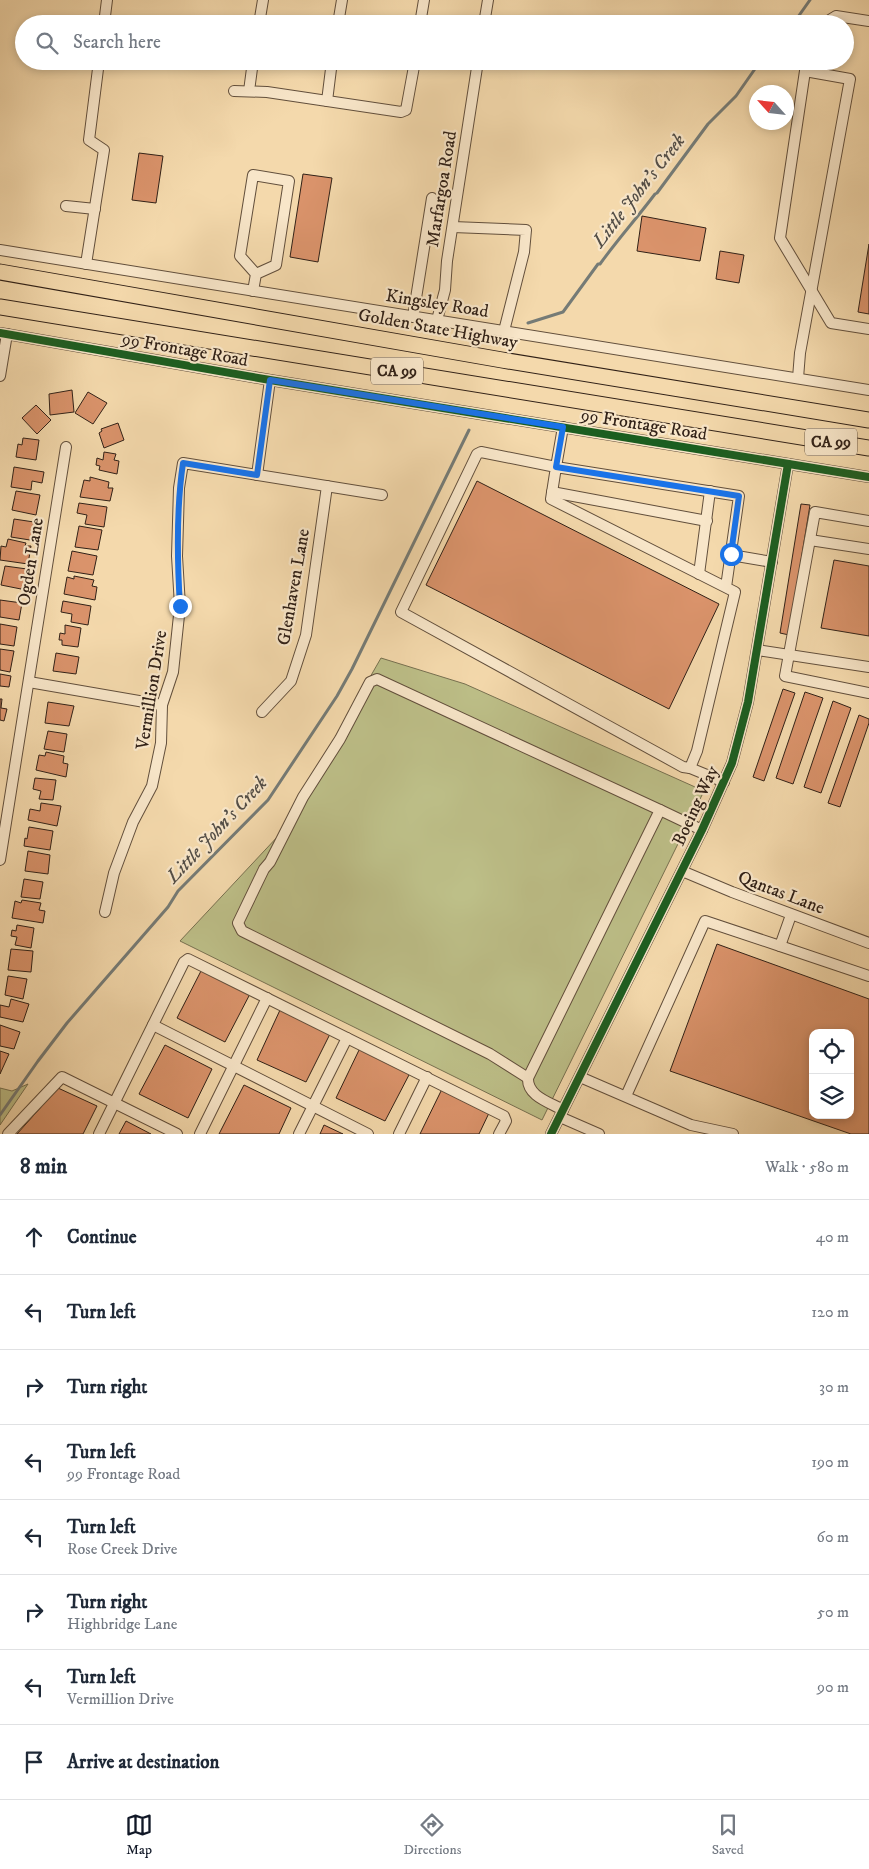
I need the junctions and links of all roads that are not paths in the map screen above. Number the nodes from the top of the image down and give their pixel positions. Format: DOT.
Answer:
graph roads {
  1 [pos="108,0"];
  2 [pos="263,0"];
  3 [pos="342,0"];
  4 [pos="424,0"];
  5 [pos="488,0"];
  6 [pos="106,15"];
  7 [pos="260,15"];
  8 [pos="340,15"];
  9 [pos="422,15"];
  10 [pos="486,15"];
  11 [pos="854,19"];
  12 [pos="869,22"];
  13 [pos="99,70"];
  14 [pos="252,70"];
  15 [pos="331,70"];
  16 [pos="413,70"];
  17 [pos="477,70"];
  18 [pos="804,70"];
  19 [pos="820,70"];
  20 [pos="234,91"];
  21 [pos="249,91"];
  22 [pos="327,101"];
  23 [pos="432,198"];
  24 [pos="66,206"];
  25 [pos="95,209"];
  26 [pos="453,227"];
  27 [pos="0,250"];
  28 [pos="86,264"];
  29 [pos="0,272"];
  30 [pos="256,274"];
  31 [pos="252,291"];
  32 [pos="812,291"];
  33 [pos="0,307"];
  34 [pos="413,316"];
  35 [pos="437,320"];
  36 [pos="869,330"];
  37 [pos="504,331"];
  38 [pos="3,334"];
  39 [pos="0,376"];
  40 [pos="798,378"];
  41 [pos="270,380"];
  42 [pos="869,390"];
  43 [pos="869,420"];
  44 [pos="563,427"];
  45 [pos="66,447"];
  46 [pos="869,448"];
  47 [pos="788,464"];
  48 [pos="556,467"];
  49 [pos="257,475"];
  50 [pos="869,477"];
  51 [pos="327,486"];
  52 [pos="710,491"];
  53 [pos="552,492"];
  54 [pos="382,495"];
  55 [pos="707,521"];
  56 [pos="869,521"];
  57 [pos="810,540"];
  58 [pos="869,549"];
  59 [pos="731,554"];
  60 [pos="772,562"];
  61 [pos="699,574"];
  62 [pos="726,587"];
  63 [pos="757,650"];
  64 [pos="789,656"];
  65 [pos="869,668"];
  66 [pos="29,682"];
  67 [pos="869,693"];
  68 [pos="162,705"];
  69 [pos="262,712"];
  70 [pos="690,768"];
  71 [pos="724,782"];
  72 [pos="660,810"];
  73 [pos="702,830"];
  74 [pos="0,860"];
  75 [pos="682,872"];
  76 [pos="105,912"];
  77 [pos="791,914"];
  78 [pos="869,943"];
  79 [pos="780,946"];
  80 [pos="869,976"];
  81 [pos="267,998"];
  82 [pos="153,1025"];
  83 [pos="347,1038"];
  84 [pos="234,1065"];
  85 [pos="427,1077"];
  86 [pos="580,1077"];
  87 [pos="528,1078"];
  88 [pos="626,1096"];
  89 [pos="115,1102"];
  90 [pos="312,1107"];
  91 [pos="562,1114"];
  92 [pos="8,1134"];
  93 [pos="99,1134"];
  94 [pos="177,1134"];
  95 [pos="200,1134"];
  96 [pos="299,1134"];
  97 [pos="368,1134"];
  98 [pos="399,1134"];
  99 [pos="499,1134"];
  100 [pos="551,1134"];
  101 [pos="599,1134"];
  102 [pos="733,1134"];
  1 -- 6 [label="street"];
  2 -- 7 [label="street"];
  3 -- 8 [label="street"];
  4 -- 9 [label="street"];
  5 -- 10 [label="street"];
  11 -- 12 [label="street"];
  13 -- 25 [label="street"];
  14 -- 21 [label="street"];
  15 -- 22 [label="street"];
  16 -- 22 [label="street"];
  17 -- 26 [label="street, Marfargoa Road"];
  18 -- 32 [label="street"];
  19 -- 32 [label="street"];
  20 -- 21 [label="street"];
  21 -- 22 [label="street"];
  23 -- 34 [label="street"];
  24 -- 25 [label="street"];
  25 -- 28 [label="street"];
  26 -- 35 [label="street, Marfargoa Road"];
  26 -- 37 [label="street"];
  27 -- 28 [label="street, Kingsley Road"];
  28 -- 31 [label="street, Kingsley Road"];
  29 -- 43 [label="highway, Golden State Highway / CA 99"];
  30 -- 30 [label="street"];
  30 -- 31 [label="street"];
  31 -- 34 [label="street, Kingsley Road"];
  32 -- 36 [label="street"];
  32 -- 40 [label="street"];
  33 -- 46 [label="highway, CA 99"];
  34 -- 35 [label="street, Kingsley Road"];
  35 -- 37 [label="street, Kingsley Road"];
  37 -- 40 [label="street, Kingsley Road"];
  38 -- 39 [label="street"];
  38 -- 41 [label="street, 99 Frontage Road"];
  40 -- 42 [label="street, Kingsley Road"];
  41 -- 44 [label="street, 99 Frontage Road"];
  41 -- 49 [label="street"];
  44 -- 47 [label="street, 99 Frontage Road"];
  44 -- 48 [label="street"];
  45 -- 66 [label="street, Ogden Lane"];
  47 -- 50 [label="street, 99 Frontage Road"];
  47 -- 60 [label="street, Boeing Way"];
  48 -- 52 [label="street"];
  48 -- 53 [label="street"];
  48 -- 70 [label="street"];
  49 -- 51 [label="street"];
  49 -- 68 [label="street, Vermillion Drive"];
  51 -- 54 [label="street"];
  51 -- 69 [label="street, Glenhaven Lane"];
  52 -- 55 [label="street"];
  52 -- 59 [label="street"];
  53 -- 55 [label="street"];
  53 -- 61 [label="street"];
  55 -- 61 [label="street"];
  56 -- 57 [label="street"];
  57 -- 58 [label="street"];
  57 -- 64 [label="street"];
  59 -- 60 [label="street"];
  59 -- 62 [label="street"];
  60 -- 63 [label="street, Boeing Way"];
  61 -- 62 [label="street"];
  62 -- 70 [label="street"];
  63 -- 64 [label="street"];
  63 -- 71 [label="street, Boeing Way"];
  64 -- 65 [label="street"];
  64 -- 67 [label="street"];
  66 -- 68 [label="street"];
  66 -- 74 [label="street, Ogden Lane"];
  68 -- 76 [label="street, Vermillion Drive"];
  70 -- 71 [label="street"];
  71 -- 73 [label="street, Boeing Way"];
  72 -- 73 [label="street"];
  72 -- 87 [label="street"];
  72 -- 87 [label="street"];
  73 -- 75 [label="street, Boeing Way"];
  75 -- 77 [label="street, Qantas Lane"];
  75 -- 86 [label="street, Boeing Way"];
  77 -- 78 [label="street, Qantas Lane"];
  77 -- 79 [label="street"];
  79 -- 80 [label="street"];
  79 -- 88 [label="street"];
  81 -- 82 [label="street"];
  81 -- 83 [label="street"];
  81 -- 84 [label="street"];
  82 -- 84 [label="street"];
  82 -- 89 [label="street"];
  83 -- 85 [label="street"];
  83 -- 90 [label="street"];
  84 -- 90 [label="street"];
  84 -- 95 [label="street"];
  85 -- 98 [label="street"];
  85 -- 99 [label="street"];
  86 -- 88 [label="street"];
  86 -- 91 [label="street, Boeing Way"];
  87 -- 91 [label="street"];
  88 -- 102 [label="street"];
  89 -- 92 [label="street"];
  89 -- 93 [label="street"];
  89 -- 94 [label="street"];
  90 -- 96 [label="street"];
  90 -- 97 [label="street"];
  91 -- 100 [label="street, Boeing Way"];
  91 -- 101 [label="street"];
}
